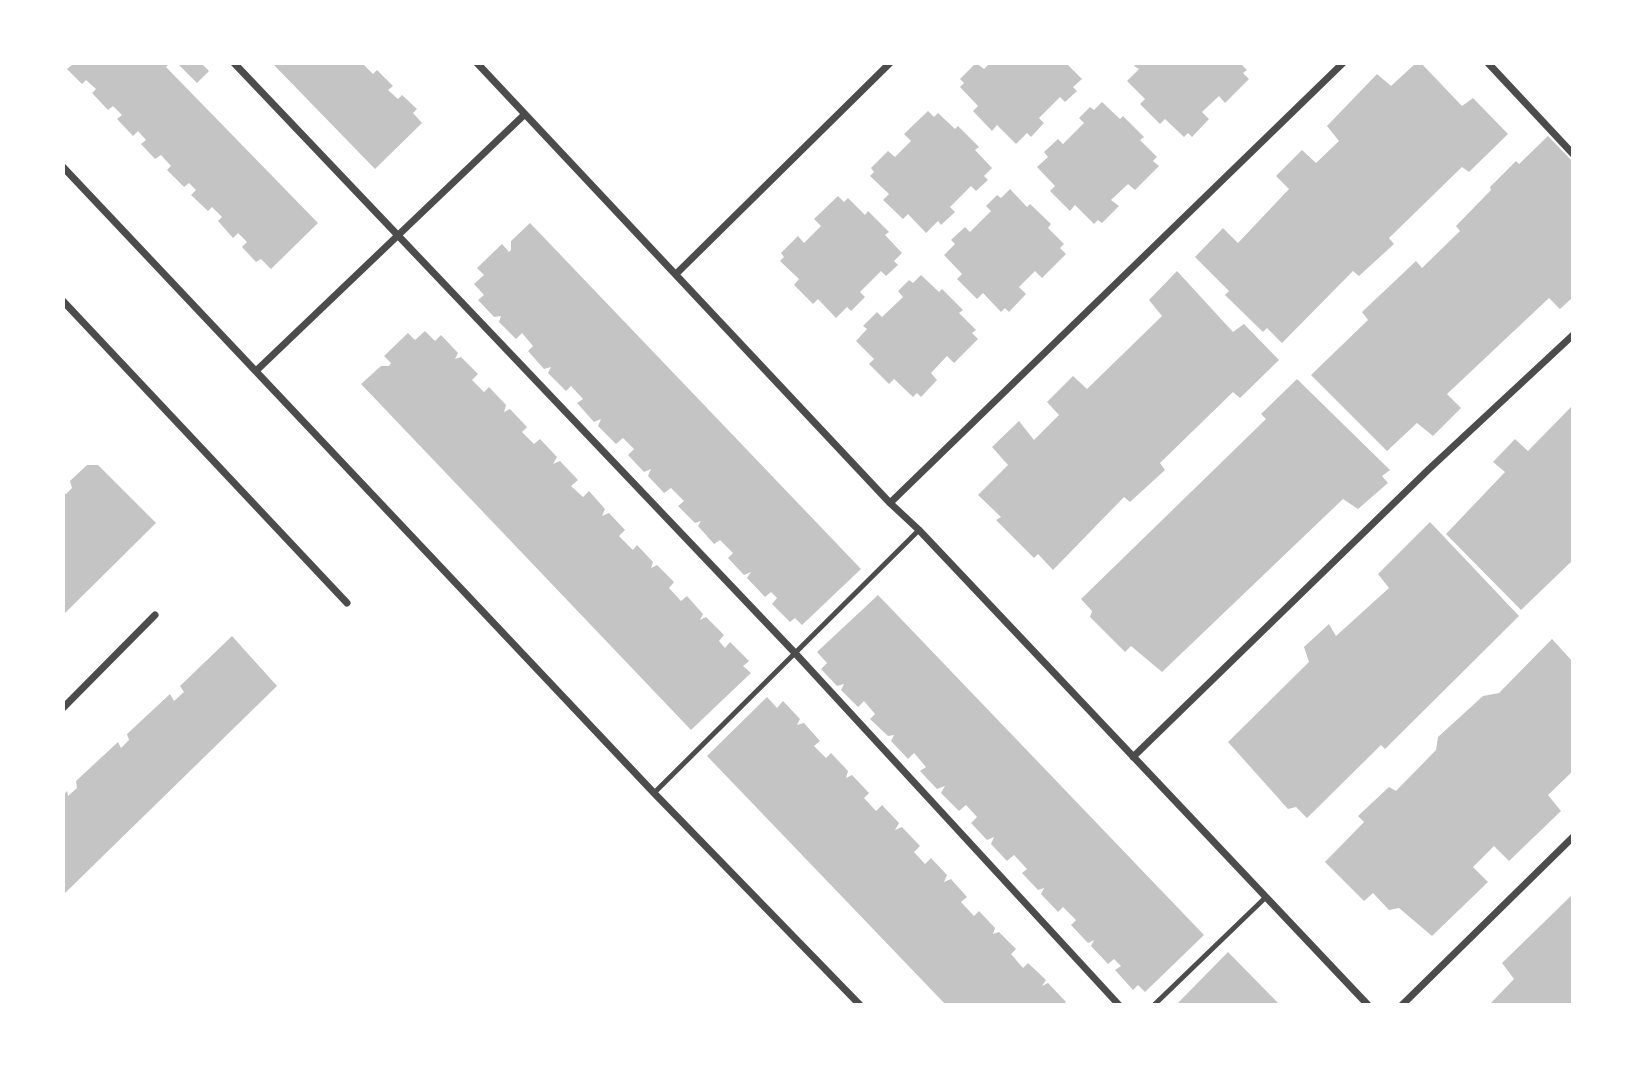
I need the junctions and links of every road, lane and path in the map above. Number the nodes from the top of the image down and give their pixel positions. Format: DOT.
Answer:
graph roads {
  1 [pos="234,63"];
  2 [pos="477,63"];
  3 [pos="890,63"];
  4 [pos="1343,63"];
  5 [pos="1488,63"];
  6 [pos="525,114"];
  7 [pos="1573,153"];
  8 [pos="63,167"];
  9 [pos="398,235"];
  10 [pos="676,274"];
  11 [pos="63,301"];
  12 [pos="1573,335"];
  13 [pos="257,370"];
  14 [pos="890,503"];
  15 [pos="919,530"];
  16 [pos="347,603"];
  17 [pos="155,615"];
  18 [pos="795,653"];
  19 [pos="63,708"];
  20 [pos="1133,757"];
  21 [pos="654,793"];
  22 [pos="1573,837"];
  23 [pos="1266,897"];
  24 [pos="860,1005"];
  25 [pos="1119,1005"];
  26 [pos="1154,1005"];
  27 [pos="1368,1005"];
  28 [pos="1402,1005"];
  1 -- 9 [label="street"];
  2 -- 6 [label="street"];
  3 -- 10 [label="street"];
  4 -- 14 [label="street"];
  5 -- 7 [label="street"];
  6 -- 9 [label="street"];
  6 -- 10 [label="street"];
  8 -- 13 [label="street"];
  9 -- 13 [label="street"];
  9 -- 18 [label="street"];
  10 -- 14 [label="street"];
  11 -- 16 [label="street"];
  12 -- 20 [label="street"];
  13 -- 21 [label="street"];
  14 -- 15 [label="street"];
  15 -- 18 [label="lane"];
  15 -- 20 [label="street"];
  17 -- 19 [label="street"];
  18 -- 21 [label="lane"];
  18 -- 25 [label="street"];
  20 -- 23 [label="street"];
  21 -- 24 [label="street"];
  22 -- 28 [label="street"];
  23 -- 26 [label="lane"];
  23 -- 27 [label="street"];
}
